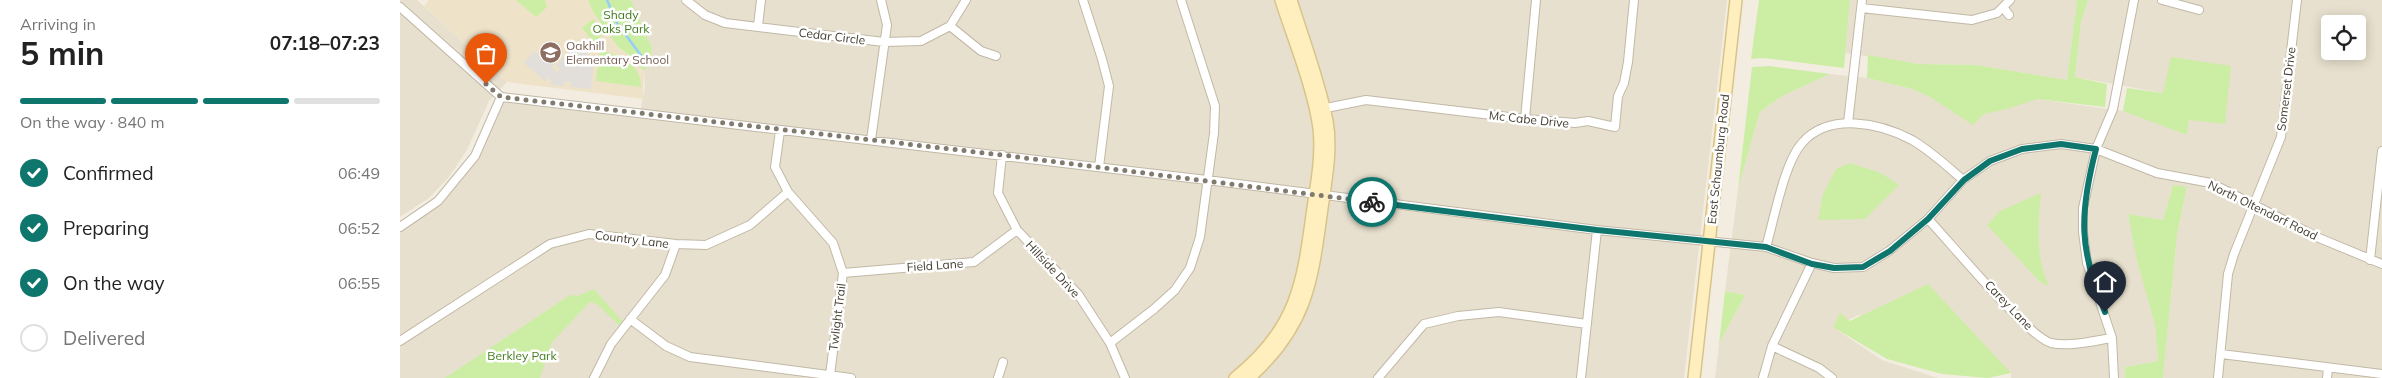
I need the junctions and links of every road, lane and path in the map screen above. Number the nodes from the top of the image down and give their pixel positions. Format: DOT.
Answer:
graph roads {
  1 [pos="686,0"];
  2 [pos="761,0"];
  3 [pos="881,0"];
  4 [pos="966,0"];
  5 [pos="1082,0"];
  6 [pos="1181,0"];
  7 [pos="1281,0"];
  8 [pos="1290,0"];
  9 [pos="1536,0"];
  10 [pos="1634,0"];
  11 [pos="1736,0"];
  12 [pos="2010,0"];
  13 [pos="2134,0"];
  14 [pos="2162,0"];
  15 [pos="2296,0"];
  16 [pos="1861,4"];
  17 [pos="400,7"];
  18 [pos="2003,7"];
  19 [pos="2199,10"];
  20 [pos="2009,15"];
  21 [pos="758,26"];
  22 [pos="950,26"];
  23 [pos="884,42"];
  24 [pos="996,56"];
  25 [pos="501,97"];
  26 [pos="1319,110"];
  27 [pos="1525,119"];
  28 [pos="1848,123"];
  29 [pos="780,130"];
  30 [pos="872,140"];
  31 [pos="2096,149"];
  32 [pos="2382,151"];
  33 [pos="1002,155"];
  34 [pos="1099,167"];
  35 [pos="1207,180"];
  36 [pos="1964,180"];
  37 [pos="788,192"];
  38 [pos="1319,195"];
  39 [pos="2255,204"];
  40 [pos="1928,219"];
  41 [pos="400,227"];
  42 [pos="1017,230"];
  43 [pos="1597,230"];
  44 [pos="1709,241"];
  45 [pos="676,244"];
  46 [pos="1766,247"];
  47 [pos="2370,260"];
  48 [pos="1812,264"];
  49 [pos="2382,264"];
  50 [pos="843,272"];
  51 [pos="630,319"];
  52 [pos="1587,324"];
  53 [pos="2112,338"];
  54 [pos="400,341"];
  55 [pos="1110,343"];
  56 [pos="1772,346"];
  57 [pos="2221,354"];
  58 [pos="1003,362"];
  59 [pos="2328,368"];
  60 [pos="2382,374"];
  61 [pos="830,375"];
  62 [pos="594,378"];
  63 [pos="851,378"];
  64 [pos="998,378"];
  65 [pos="1125,378"];
  66 [pos="1235,378"];
  67 [pos="1249,378"];
  68 [pos="1378,378"];
  69 [pos="1581,378"];
  70 [pos="1694,378"];
  71 [pos="1763,378"];
  72 [pos="1832,378"];
  73 [pos="2114,378"];
  74 [pos="2218,378"];
  75 [pos="2327,378"];
  1 -- 21 [label="street, Cedar Circle"];
  2 -- 21 [label="street"];
  3 -- 23 [label="street"];
  4 -- 22 [label="street"];
  5 -- 34 [label="street"];
  6 -- 35 [label="street"];
  7 -- 26 [label="street"];
  8 -- 26 [label="street"];
  9 -- 27 [label="street"];
  10 -- 27 [label="street, Mc Cabe Drive"];
  11 -- 44 [label="street, East Schaumburg Road"];
  12 -- 18 [label="street"];
  13 -- 31 [label="street"];
  14 -- 19 [label="street"];
  15 -- 39 [label="street, Somerset Drive"];
  16 -- 18 [label="street"];
  16 -- 28 [label="street"];
  17 -- 25 [label="street"];
  18 -- 20 [label="street"];
  21 -- 23 [label="street, Cedar Circle"];
  22 -- 23 [label="street, Cedar Circle"];
  22 -- 24 [label="street"];
  23 -- 30 [label="street"];
  25 -- 29 [label="street, North Oltendorf Road"];
  25 -- 41 [label="street"];
  26 -- 27 [label="street, Mc Cabe Drive"];
  26 -- 38 [label="street"];
  28 -- 36 [label="street"];
  28 -- 46 [label="street"];
  29 -- 30 [label="street, North Oltendorf Road"];
  29 -- 37 [label="street, Twlight Trail"];
  30 -- 33 [label="street, North Oltendorf Road"];
  31 -- 36 [label="street, North Oltendorf Road"];
  31 -- 39 [label="street, North Oltendorf Road"];
  31 -- 53 [label="street"];
  32 -- 47 [label="street"];
  33 -- 34 [label="street, North Oltendorf Road"];
  33 -- 42 [label="street, Hillside Drive"];
  34 -- 35 [label="street, North Oltendorf Road"];
  35 -- 38 [label="street, North Oltendorf Road"];
  35 -- 55 [label="street"];
  36 -- 40 [label="street, North Oltendorf Road"];
  37 -- 45 [label="street, Country Lane"];
  37 -- 50 [label="street, Twlight Trail"];
  38 -- 43 [label="street, North Oltendorf Road"];
  38 -- 66 [label="street"];
  38 -- 67 [label="street"];
  39 -- 47 [label="street, North Oltendorf Road"];
  39 -- 57 [label="street, Somerset Drive"];
  40 -- 48 [label="street, North Oltendorf Road"];
  40 -- 53 [label="street, Carey Lane"];
  42 -- 50 [label="street, Field Lane"];
  42 -- 55 [label="street, Hillside Drive"];
  43 -- 44 [label="street, North Oltendorf Road"];
  43 -- 52 [label="street"];
  44 -- 46 [label="street, North Oltendorf Road"];
  44 -- 70 [label="street, East Schaumburg Road"];
  45 -- 51 [label="street"];
  45 -- 54 [label="street, Country Lane"];
  46 -- 48 [label="street, North Oltendorf Road"];
  47 -- 49 [label="street, North Oltendorf Road"];
  48 -- 56 [label="street"];
  50 -- 61 [label="street, Twlight Trail"];
  51 -- 61 [label="street"];
  51 -- 62 [label="street"];
  52 -- 68 [label="street"];
  52 -- 69 [label="street"];
  53 -- 73 [label="street"];
  55 -- 65 [label="street, Hillside Drive"];
  56 -- 71 [label="street"];
  56 -- 72 [label="street"];
  57 -- 59 [label="street"];
  57 -- 74 [label="street, Somerset Drive"];
  58 -- 64 [label="street"];
  59 -- 60 [label="street"];
  59 -- 75 [label="street"];
  61 -- 63 [label="street"];
}
